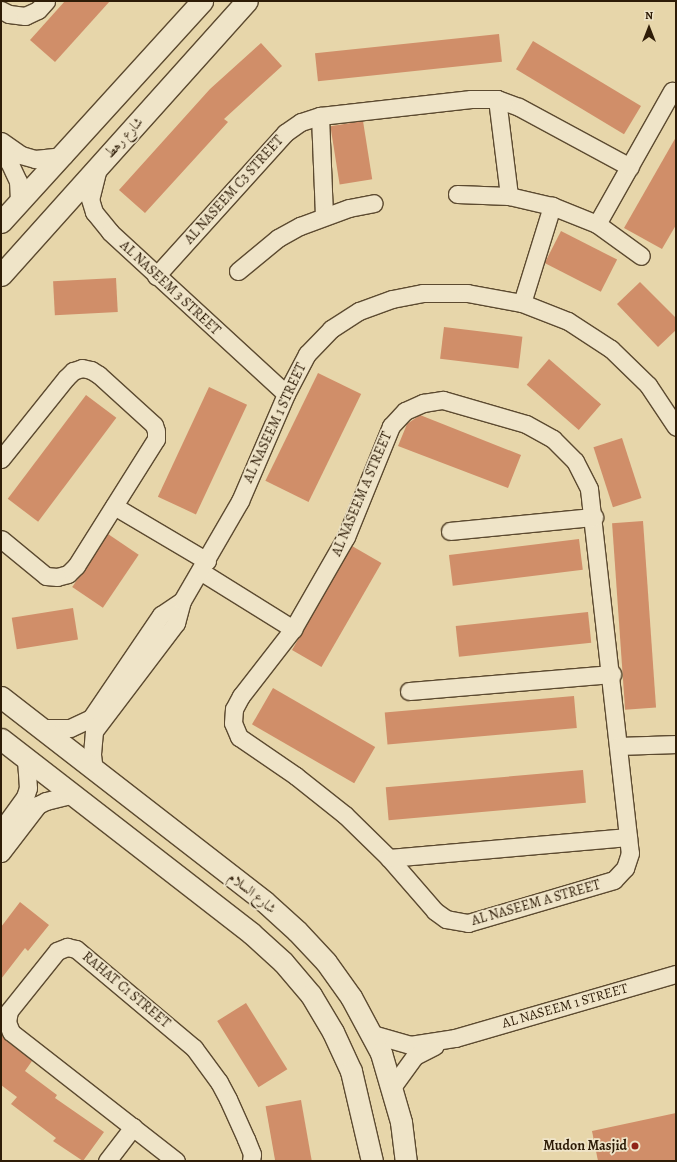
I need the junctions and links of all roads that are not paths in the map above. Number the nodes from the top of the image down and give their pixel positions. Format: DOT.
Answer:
graph roads {
  1 [pos="46,1"];
  2 [pos="202,1"];
  3 [pos="247,1"];
  4 [pos="1,10"];
  5 [pos="672,91"];
  6 [pos="497,99"];
  7 [pos="320,116"];
  8 [pos="1,140"];
  9 [pos="1,154"];
  10 [pos="64,156"];
  11 [pos="99,166"];
  12 [pos="630,167"];
  13 [pos="457,194"];
  14 [pos="510,196"];
  15 [pos="19,202"];
  16 [pos="374,203"];
  17 [pos="552,206"];
  18 [pos="324,216"];
  19 [pos="1,222"];
  20 [pos="597,224"];
  21 [pos="642,256"];
  22 [pos="238,270"];
  23 [pos="1,275"];
  24 [pos="156,276"];
  25 [pos="522,302"];
  26 [pos="286,394"];
  27 [pos="676,426"];
  28 [pos="1,459"];
  29 [pos="114,506"];
  30 [pos="594,517"];
  31 [pos="450,531"];
  32 [pos="1,539"];
  33 [pos="204,566"];
  34 [pos="182,601"];
  35 [pos="293,629"];
  36 [pos="148,632"];
  37 [pos="162,643"];
  38 [pos="131,672"];
  39 [pos="612,674"];
  40 [pos="409,691"];
  41 [pos="1,697"];
  42 [pos="42,728"];
  43 [pos="1,738"];
  44 [pos="676,744"];
  45 [pos="619,746"];
  46 [pos="26,758"];
  47 [pos="94,771"];
  48 [pos="74,794"];
  49 [pos="5,833"];
  50 [pos="628,837"];
  51 [pos="1,853"];
  52 [pos="389,858"];
  53 [pos="676,974"];
  54 [pos="372,1034"];
  55 [pos="455,1038"];
  56 [pos="393,1086"];
  57 [pos="133,1127"];
  58 [pos="107,1161"];
  59 [pos="176,1161"];
  60 [pos="251,1161"];
  61 [pos="372,1161"];
  62 [pos="406,1161"];
  1 -- 4 [label="street"];
  2 -- 10 [label="street"];
  3 -- 11 [label="street, شارع رهط"];
  5 -- 12 [label="street"];
  6 -- 7 [label="street, AL NASEEM C3 STREET"];
  6 -- 12 [label="street"];
  6 -- 14 [label="street"];
  7 -- 18 [label="street"];
  7 -- 24 [label="street, AL NASEEM C3 STREET"];
  8 -- 10 [label="street"];
  9 -- 15 [label="street"];
  10 -- 15 [label="street"];
  11 -- 23 [label="street, شارع رهط"];
  11 -- 24 [label="street, AL NASEEM 3 STREET"];
  12 -- 20 [label="street"];
  13 -- 14 [label="street"];
  14 -- 17 [label="street"];
  15 -- 19 [label="street"];
  16 -- 18 [label="street"];
  17 -- 20 [label="street"];
  17 -- 25 [label="street"];
  18 -- 22 [label="street"];
  20 -- 21 [label="street"];
  24 -- 26 [label="street, AL NASEEM 3 STREET"];
  25 -- 26 [label="street, AL NASEEM 1 STREET"];
  25 -- 27 [label="street, AL NASEEM 1 STREET"];
  26 -- 33 [label="street, AL NASEEM 1 STREET"];
  28 -- 29 [label="street"];
  29 -- 32 [label="street"];
  29 -- 33 [label="street"];
  30 -- 31 [label="street"];
  30 -- 35 [label="street, AL NASEEM A STREET"];
  30 -- 39 [label="street, AL NASEEM A STREET"];
  33 -- 34 [label="street, AL NASEEM 1 STREET"];
  33 -- 35 [label="street"];
  34 -- 36 [label="street, AL NASEEM 1 STREET"];
  34 -- 37 [label="street, AL NASEEM 1 STREET"];
  35 -- 52 [label="street, AL NASEEM A STREET"];
  36 -- 37 [label="street"];
  36 -- 38 [label="street, AL NASEEM 1 STREET"];
  37 -- 38 [label="street, AL NASEEM 1 STREET"];
  38 -- 42 [label="street, AL NASEEM 1 STREET"];
  38 -- 47 [label="street, AL NASEEM 1 STREET"];
  39 -- 40 [label="street"];
  39 -- 45 [label="street, AL NASEEM A STREET"];
  41 -- 42 [label="street, شارع السلام"];
  42 -- 47 [label="street, شارع السلام"];
  43 -- 46 [label="street"];
  44 -- 45 [label="street"];
  45 -- 50 [label="street, AL NASEEM A STREET"];
  46 -- 48 [label="street"];
  46 -- 49 [label="street"];
  47 -- 54 [label="street, شارع السلام"];
  48 -- 49 [label="street"];
  48 -- 61 [label="street"];
  49 -- 51 [label="street"];
  50 -- 52 [label="street"];
  50 -- 52 [label="street, AL NASEEM A STREET"];
  53 -- 55 [label="street, AL NASEEM 1 STREET"];
  54 -- 55 [label="street, AL NASEEM 1 STREET"];
  54 -- 56 [label="street, شارع السلام"];
  55 -- 56 [label="street, AL NASEEM 1 STREET"];
  56 -- 62 [label="street, شارع السلام"];
  57 -- 58 [label="street"];
  57 -- 59 [label="street, RAHAT C1 STREET"];
  57 -- 60 [label="street, RAHAT C1 STREET"];
}
